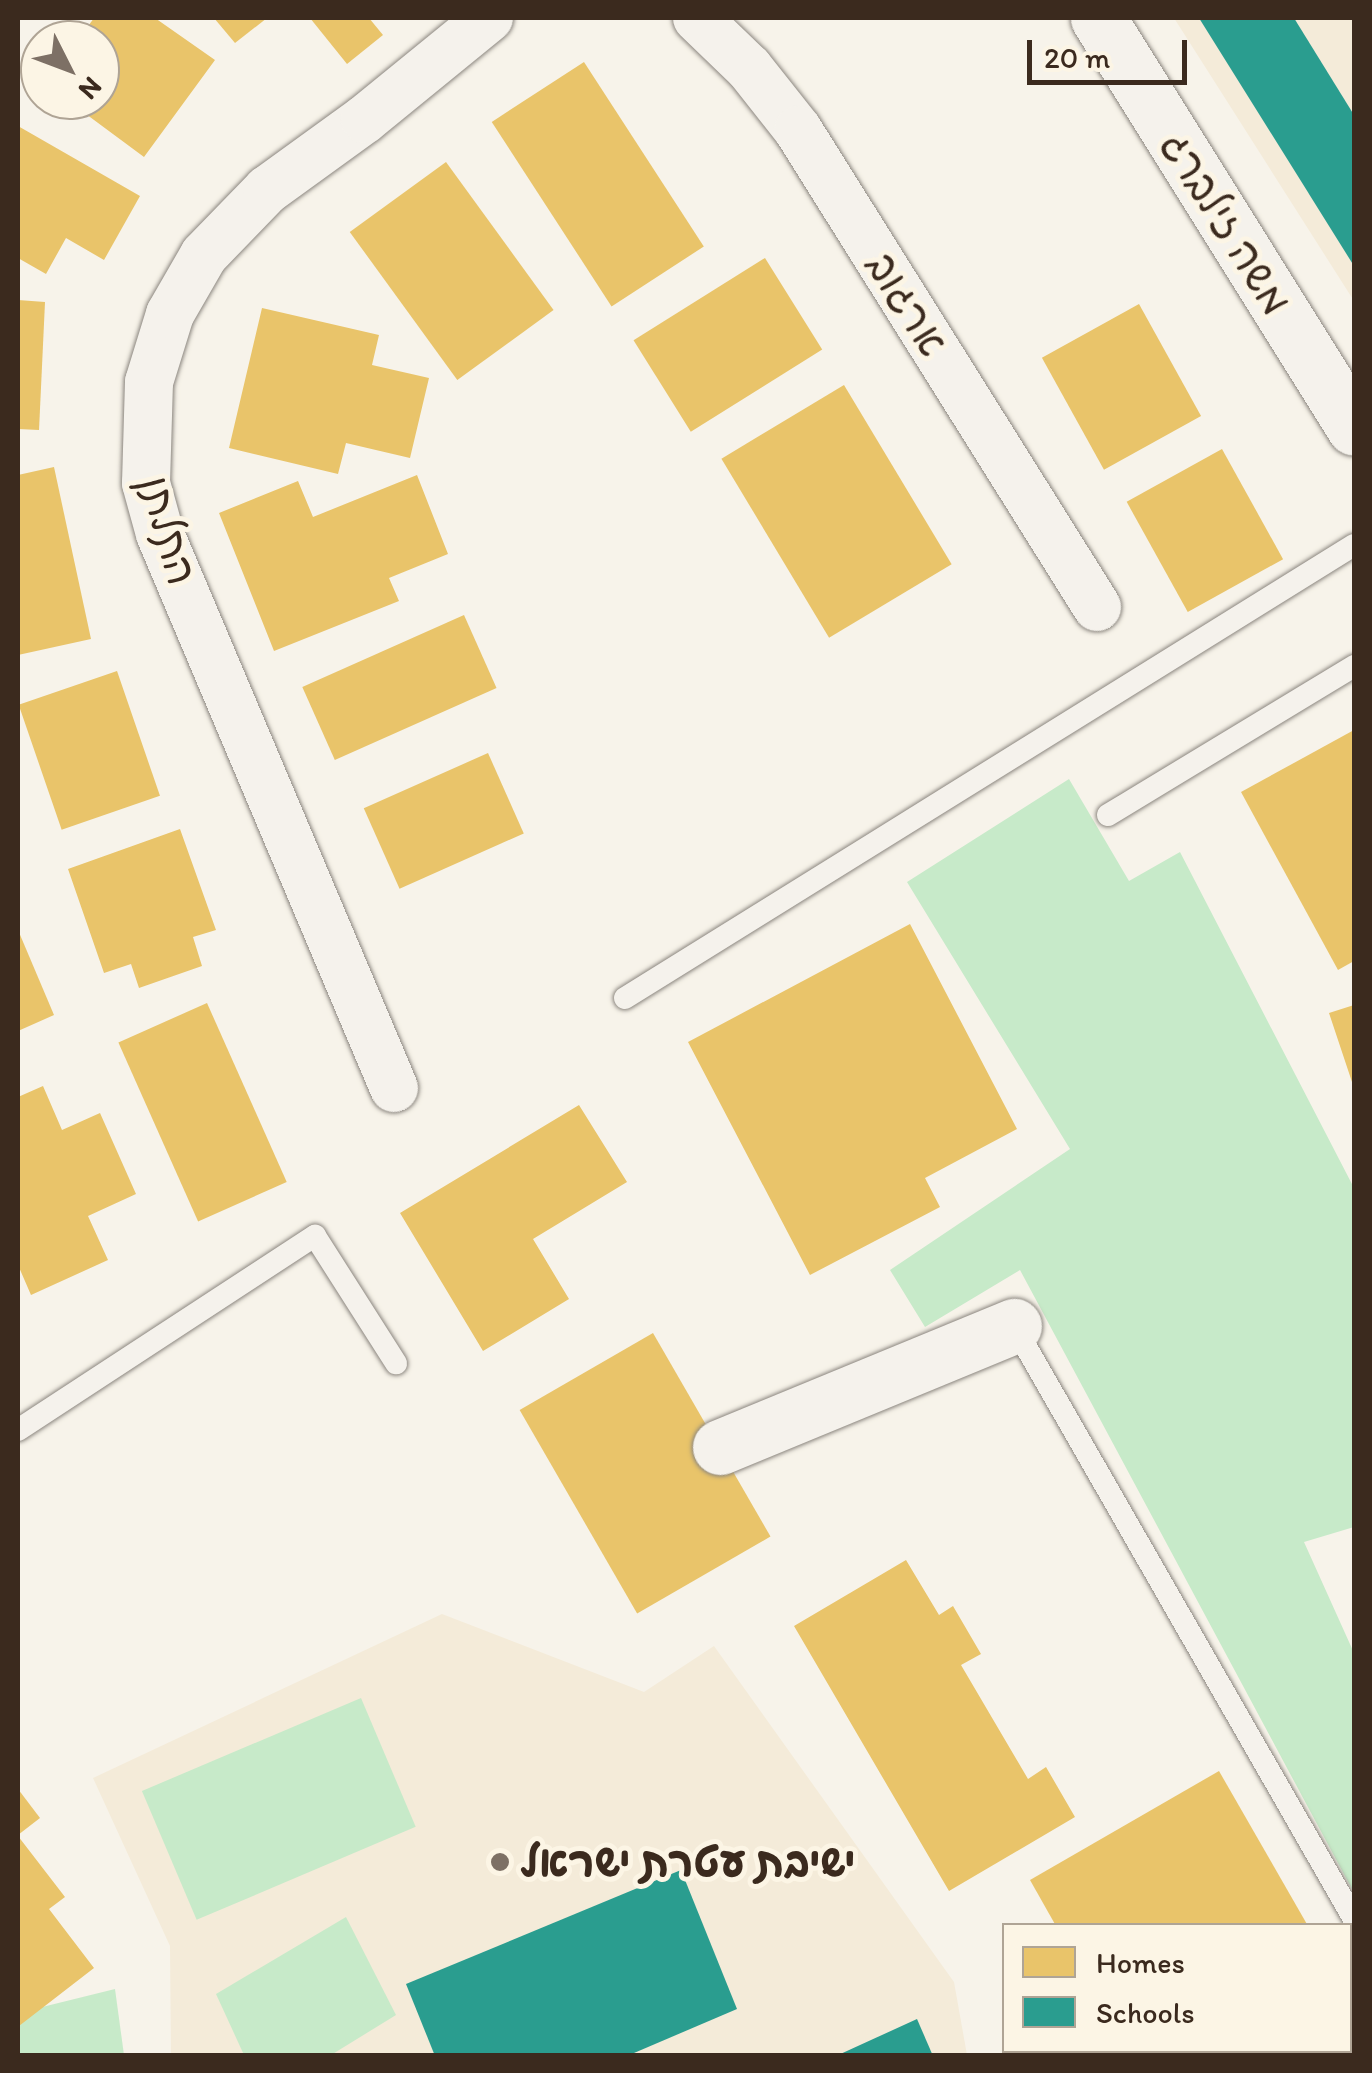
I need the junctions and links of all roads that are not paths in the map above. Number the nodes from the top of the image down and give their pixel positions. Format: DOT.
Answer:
graph roads {
  1 [pos="489,18"];
  2 [pos="697,18"];
  3 [pos="1098,18"];
  4 [pos="1354,428"];
  5 [pos="1354,545"];
  6 [pos="1097,607"];
  7 [pos="1354,666"];
  8 [pos="1108,814"];
  9 [pos="624,998"];
  10 [pos="394,1088"];
  11 [pos="1014,1326"];
  12 [pos="396,1363"];
  13 [pos="18,1430"];
  14 [pos="720,1447"];
  15 [pos="1354,1919"];
  1 -- 10 [label="street, התלתן"];
  2 -- 6 [label="street, ארגוב"];
  3 -- 4 [label="street, משה זילברג"];
  5 -- 9 [label="lane"];
  7 -- 8 [label="lane"];
  11 -- 14 [label="street"];
  11 -- 15 [label="lane"];
  12 -- 13 [label="lane"];
}
